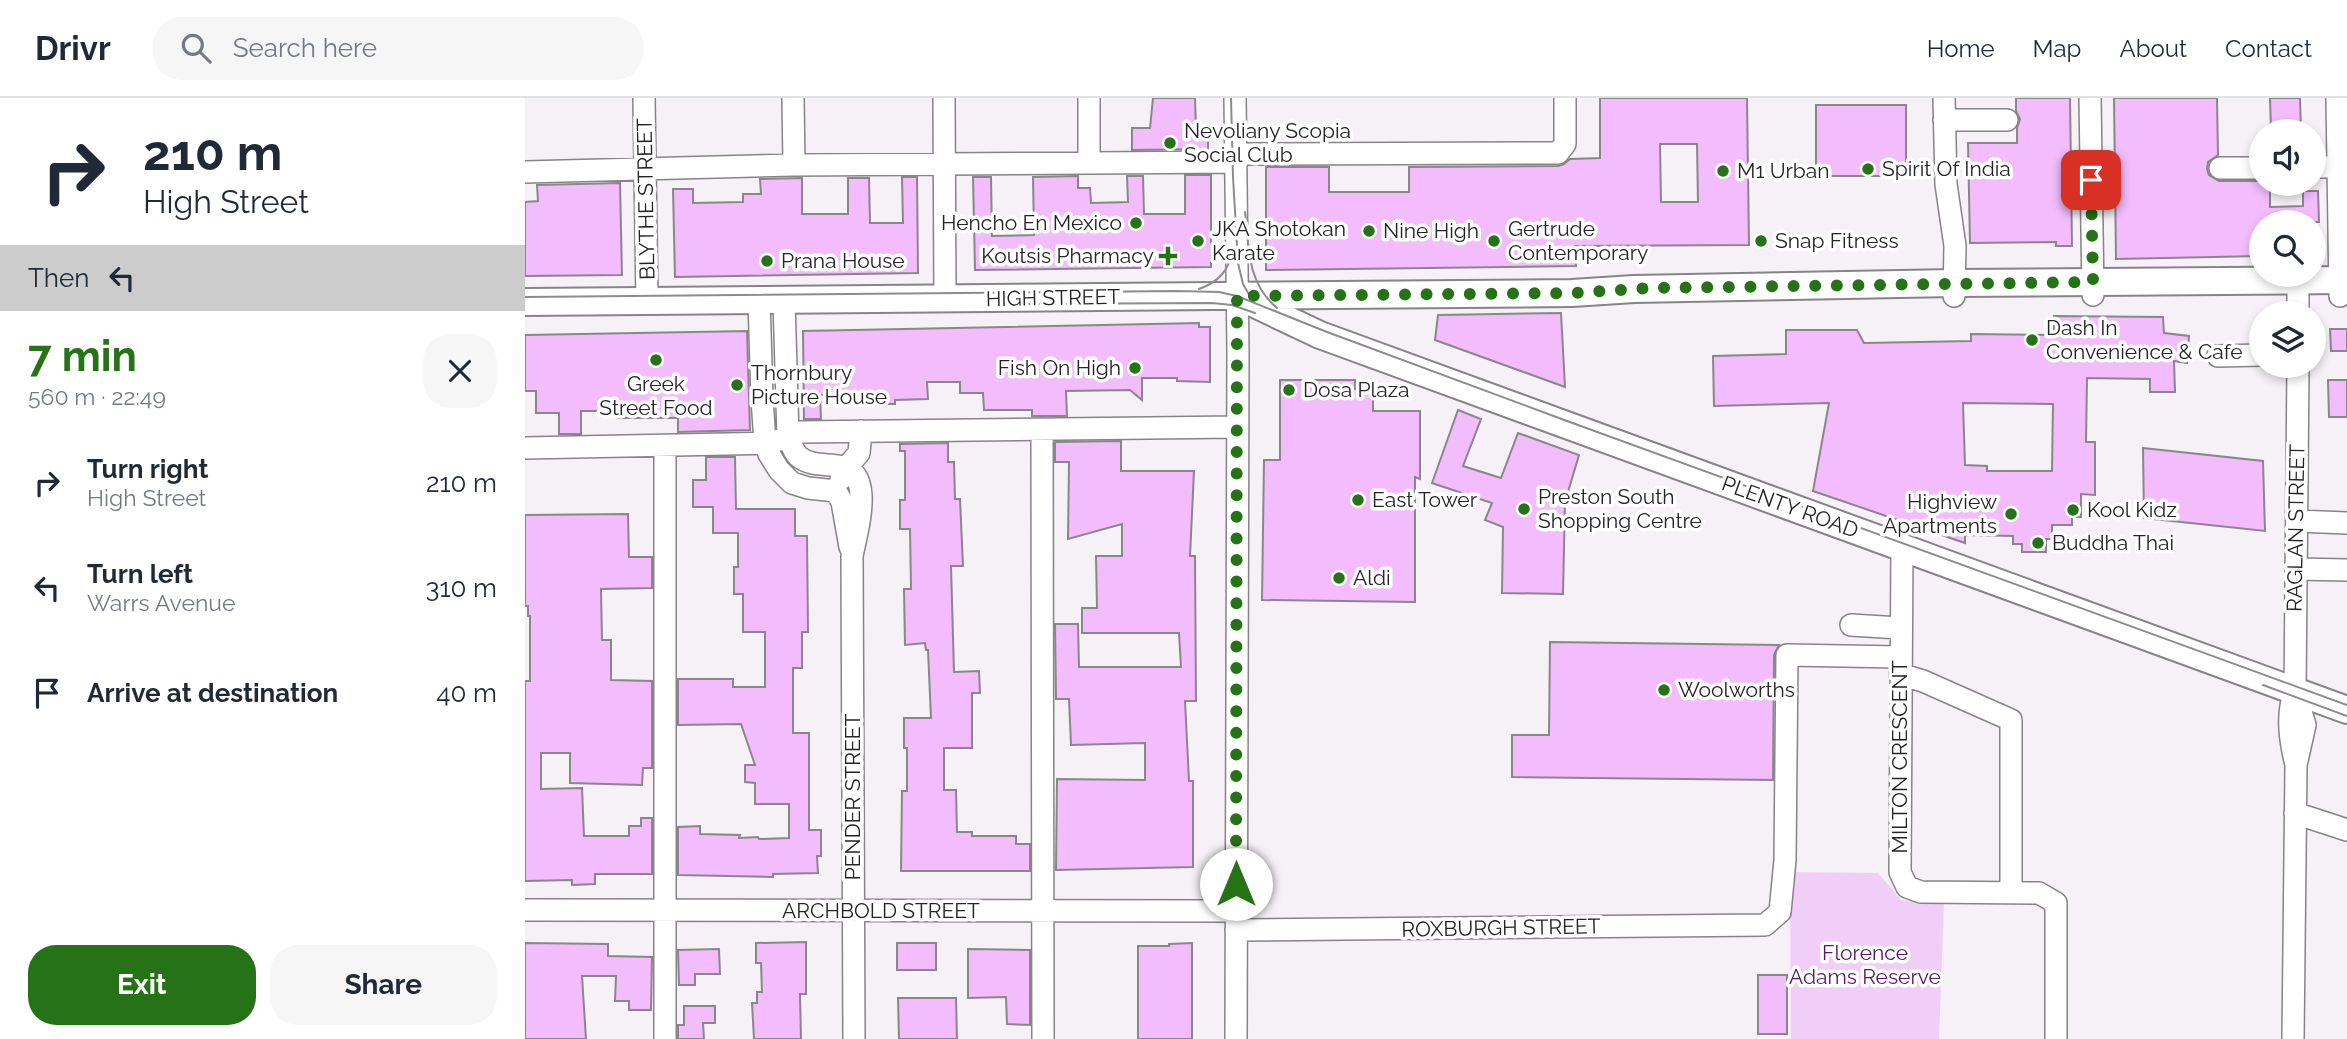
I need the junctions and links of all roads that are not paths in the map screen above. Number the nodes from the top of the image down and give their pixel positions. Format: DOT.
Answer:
graph roads {
  1 [pos="644,98"];
  2 [pos="793,98"];
  3 [pos="944,98"];
  4 [pos="1089,98"];
  5 [pos="1235,98"];
  6 [pos="1565,98"];
  7 [pos="1944,98"];
  8 [pos="2090,98"];
  9 [pos="2337,98"];
  10 [pos="1944,120"];
  11 [pos="2007,120"];
  12 [pos="1236,158"];
  13 [pos="1089,163"];
  14 [pos="944,164"];
  15 [pos="794,165"];
  16 [pos="2342,167"];
  17 [pos="2220,168"];
  18 [pos="2249,168"];
  19 [pos="645,169"];
  20 [pos="525,172"];
  21 [pos="2344,288"];
  22 [pos="1954,289"];
  23 [pos="2093,289"];
  24 [pos="1237,296"];
  25 [pos="2298,297"];
  26 [pos="945,299"];
  27 [pos="771,300"];
  28 [pos="647,301"];
  29 [pos="525,302"];
  30 [pos="2249,355"];
  31 [pos="2218,356"];
  32 [pos="2298,378"];
  33 [pos="1237,427"];
  34 [pos="1042,429"];
  35 [pos="861,431"];
  36 [pos="788,436"];
  37 [pos="765,443"];
  38 [pos="665,446"];
  39 [pos="525,449"];
  40 [pos="846,468"];
  41 [pos="836,491"];
  42 [pos="2297,521"];
  43 [pos="2347,523"];
  44 [pos="1902,548"];
  45 [pos="852,556"];
  46 [pos="2296,569"];
  47 [pos="2347,570"];
  48 [pos="1851,625"];
  49 [pos="1901,628"];
  50 [pos="1900,665"];
  51 [pos="2295,691"];
  52 [pos="2347,710"];
  53 [pos="2295,813"];
  54 [pos="2347,830"];
  55 [pos="2011,892"];
  56 [pos="525,910"];
  57 [pos="665,910"];
  58 [pos="853,911"];
  59 [pos="1043,912"];
  60 [pos="1236,921"];
  61 [pos="665,1039"];
  62 [pos="854,1039"];
  63 [pos="1043,1039"];
  64 [pos="1236,1039"];
  65 [pos="2056,1039"];
  66 [pos="2293,1039"];
  1 -- 19 [label="street, BLYTHE STREET"];
  2 -- 15 [label="street"];
  3 -- 14 [label="street"];
  4 -- 13 [label="street"];
  5 -- 12 [label="street"];
  6 -- 12 [label="street"];
  7 -- 10 [label="street"];
  8 -- 23 [label="street"];
  9 -- 16 [label="street"];
  10 -- 11 [label="street"];
  10 -- 22 [label="street"];
  12 -- 13 [label="street"];
  12 -- 24 [label="street"];
  13 -- 14 [label="street"];
  14 -- 15 [label="street"];
  14 -- 26 [label="street"];
  15 -- 19 [label="street"];
  16 -- 21 [label="street"];
  17 -- 18 [label="street"];
  19 -- 20 [label="street"];
  19 -- 28 [label="street, BLYTHE STREET"];
  21 -- 25 [label="main road, HIGH STREET"];
  22 -- 23 [label="main road, HIGH STREET"];
  22 -- 24 [label="main road, HIGH STREET"];
  23 -- 25 [label="main road, HIGH STREET"];
  24 -- 26 [label="main road, HIGH STREET"];
  24 -- 33 [label="street"];
  24 -- 44 [label="main road, PLENTY ROAD"];
  26 -- 27 [label="main road, HIGH STREET"];
  27 -- 28 [label="main road, HIGH STREET"];
  27 -- 36 [label="street"];
  27 -- 37 [label="street"];
  28 -- 29 [label="main road, HIGH STREET"];
  30 -- 31 [label="street"];
  32 -- 42 [label="street, RAGLAN STREET"];
  33 -- 34 [label="street"];
  33 -- 60 [label="street"];
  34 -- 35 [label="street"];
  34 -- 59 [label="street"];
  35 -- 36 [label="street"];
  35 -- 40 [label="street"];
  36 -- 37 [label="street"];
  36 -- 40 [label="street"];
  37 -- 38 [label="street"];
  37 -- 41 [label="street"];
  38 -- 39 [label="street"];
  38 -- 57 [label="street"];
  40 -- 41 [label="street"];
  40 -- 45 [label="street, PENDER STREET"];
  41 -- 45 [label="street, PENDER STREET"];
  42 -- 43 [label="street"];
  42 -- 46 [label="street, RAGLAN STREET"];
  44 -- 49 [label="street, MILTON CRESCENT"];
  44 -- 51 [label="main road, PLENTY ROAD"];
  45 -- 58 [label="street, PENDER STREET"];
  46 -- 47 [label="street"];
  46 -- 51 [label="street, RAGLAN STREET"];
  48 -- 49 [label="street"];
  49 -- 50 [label="street, MILTON CRESCENT"];
  50 -- 55 [label="street"];
  50 -- 55 [label="street, MILTON CRESCENT"];
  50 -- 60 [label="street, ROXBURGH STREET"];
  51 -- 52 [label="main road, PLENTY ROAD"];
  51 -- 53 [label="street, RAGLAN STREET"];
  53 -- 54 [label="street"];
  53 -- 66 [label="street, RAGLAN STREET"];
  55 -- 65 [label="street, MILTON CRESCENT"];
  56 -- 57 [label="street, ARCHBOLD STREET"];
  57 -- 58 [label="street, ARCHBOLD STREET"];
  57 -- 61 [label="street"];
  58 -- 59 [label="street, ARCHBOLD STREET"];
  58 -- 62 [label="street, PENDER STREET"];
  59 -- 60 [label="street, ARCHBOLD STREET"];
  59 -- 63 [label="street"];
  60 -- 64 [label="street"];
}
